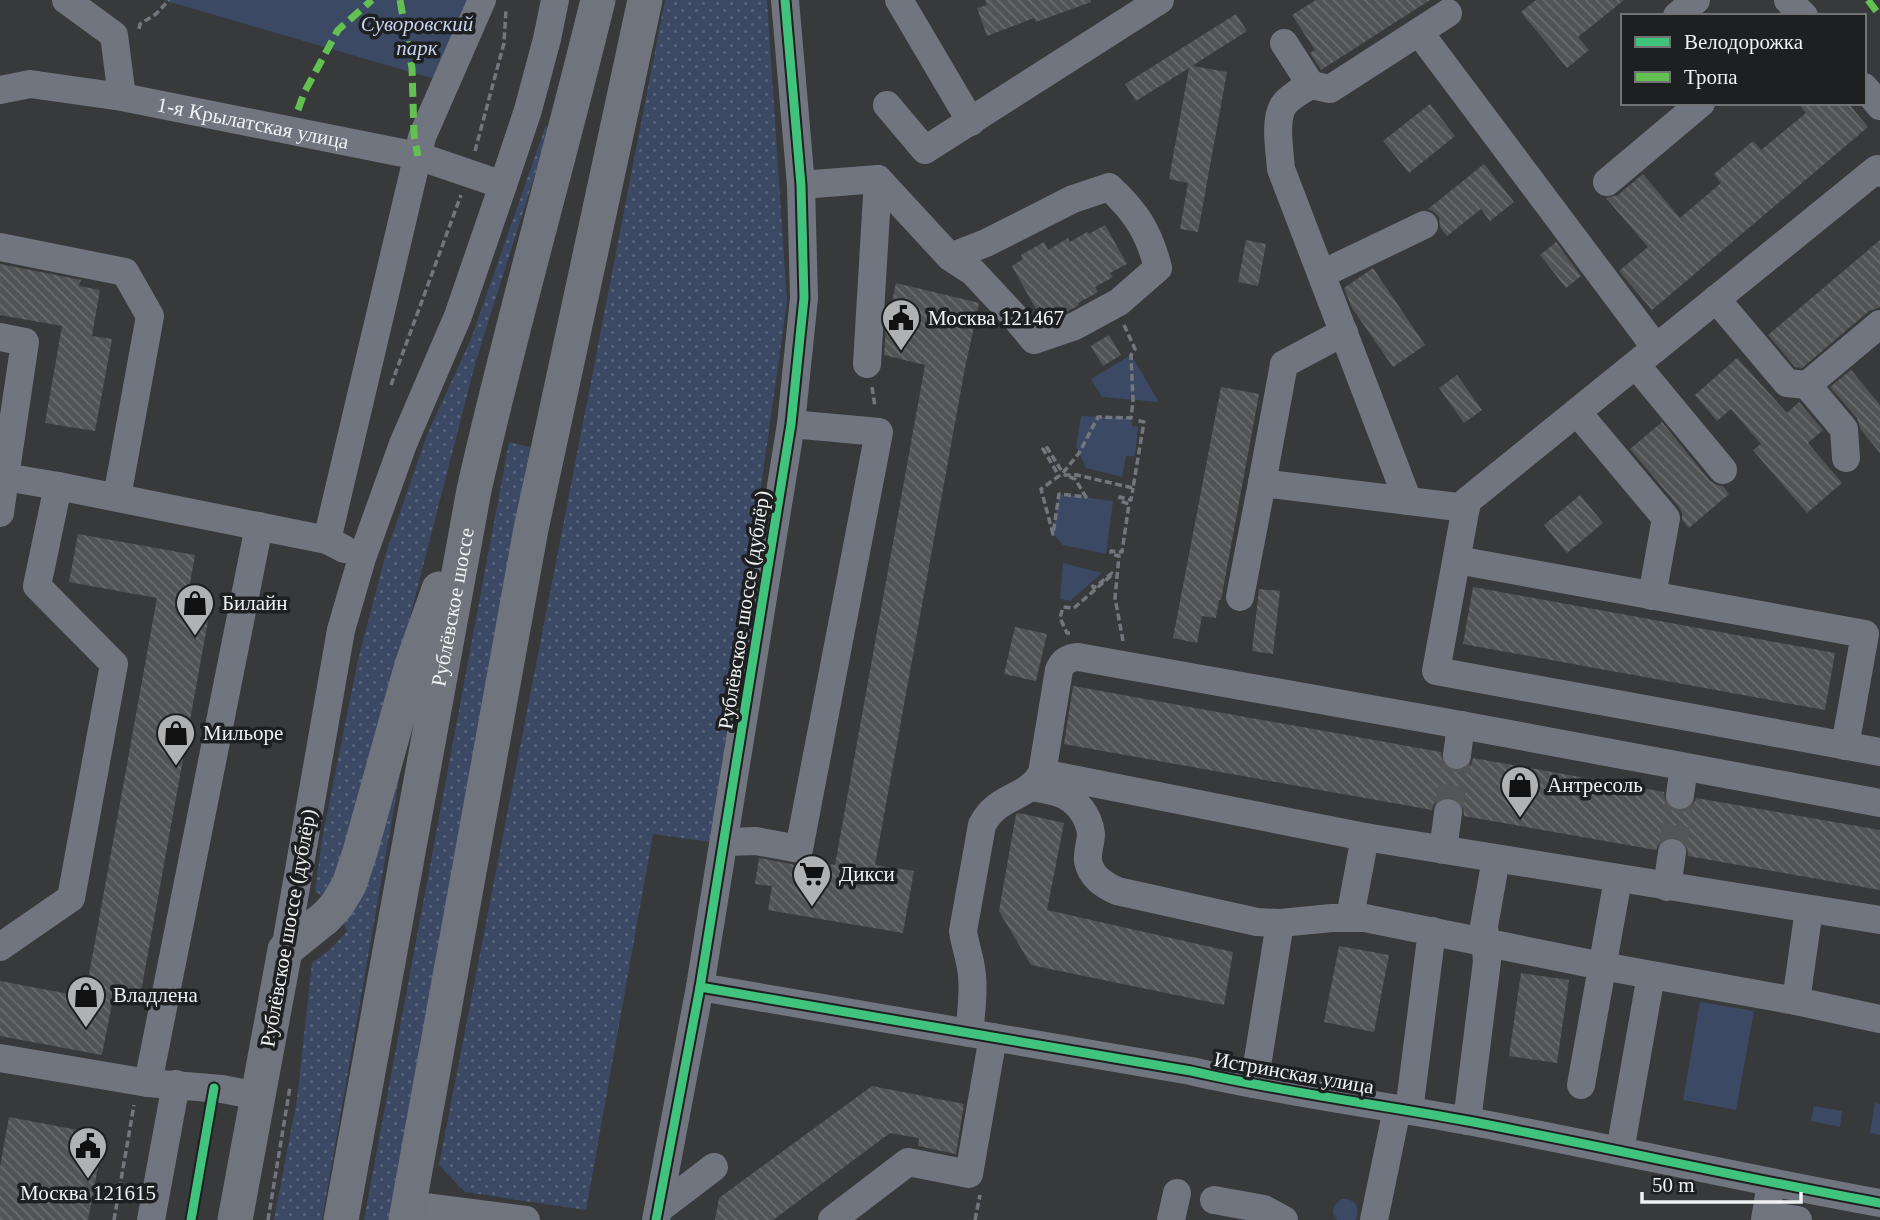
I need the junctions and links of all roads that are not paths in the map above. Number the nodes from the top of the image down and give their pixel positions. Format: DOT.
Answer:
graph roads {
  1 [pos="66,0"];
  2 [pos="482,0"];
  3 [pos="555,0"];
  4 [pos="598,0"];
  5 [pos="645,0"];
  6 [pos="785,0"];
  7 [pos="899,0"];
  8 [pos="1160,0"];
  9 [pos="1696,0"];
  10 [pos="1788,0"];
  11 [pos="1448,13"];
  12 [pos="1679,14"];
  13 [pos="1802,14"];
  14 [pos="1419,33"];
  15 [pos="1284,43"];
  16 [pos="96,45"];
  17 [pos="1311,85"];
  18 [pos="0,90"];
  19 [pos="1866,90"];
  20 [pos="113,96"];
  21 [pos="887,105"];
  22 [pos="1699,105"];
  23 [pos="1880,106"];
  24 [pos="971,122"];
  25 [pos="418,156"];
  26 [pos="1879,165"];
  27 [pos="878,179"];
  28 [pos="1607,182"];
  29 [pos="503,185"];
  30 [pos="801,185"];
  31 [pos="1424,225"];
  32 [pos="0,247"];
  33 [pos="950,257"];
  34 [pos="1322,274"];
  35 [pos="1716,299"];
  36 [pos="1880,324"];
  37 [pos="1344,332"];
  38 [pos="0,337"];
  39 [pos="1646,356"];
  40 [pos="867,365"];
  41 [pos="1807,385"];
  42 [pos="1577,412"];
  43 [pos="791,424"];
  44 [pos="1846,458"];
  45 [pos="1723,470"];
  46 [pos="5,477"];
  47 [pos="1262,483"];
  48 [pos="58,486"];
  49 [pos="474,490"];
  50 [pos="117,497"];
  51 [pos="1408,501"];
  52 [pos="1466,508"];
  53 [pos="0,513"];
  54 [pos="259,526"];
  55 [pos="327,540"];
  56 [pos="362,558"];
  57 [pos="1457,560"];
  58 [pos="1652,596"];
  59 [pos="1240,597"];
  60 [pos="1872,636"];
  61 [pos="1461,725"];
  62 [pos="1845,746"];
  63 [pos="1880,752"];
  64 [pos="1457,755"];
  65 [pos="1684,767"];
  66 [pos="1037,780"];
  67 [pos="1680,795"];
  68 [pos="1880,803"];
  69 [pos="1448,813"];
  70 [pos="1364,837"];
  71 [pos="725,842"];
  72 [pos="1443,850"];
  73 [pos="1672,853"];
  74 [pos="1496,859"];
  75 [pos="1618,879"];
  76 [pos="1667,887"];
  77 [pos="1809,909"];
  78 [pos="1350,917"];
  79 [pos="1880,920"];
  80 [pos="1280,923"];
  81 [pos="1432,931"];
  82 [pos="1485,942"];
  83 [pos="0,947"];
  84 [pos="285,950"];
  85 [pos="1602,966"];
  86 [pos="1651,975"];
  87 [pos="700,987"];
  88 [pos="1796,1001"];
  89 [pos="1880,1019"];
  90 [pos="981,1035"];
  91 [pos="0,1058"];
  92 [pos="143,1082"];
  93 [pos="176,1084"];
  94 [pos="1254,1084"];
  95 [pos="1581,1085"];
  96 [pos="258,1096"];
  97 [pos="1403,1110"];
  98 [pos="1467,1121"];
  99 [pos="1620,1151"];
  100 [pos="714,1167"];
  101 [pos="1771,1183"];
  102 [pos="1214,1200"];
  103 [pos="1880,1203"];
  104 [pos="407,1212"];
  105 [pos="657,1215"];
  106 [pos="1766,1218"];
  107 [pos="151,1220"];
  108 [pos="235,1220"];
  109 [pos="341,1220"];
  110 [pos="526,1220"];
  111 [pos="832,1220"];
  112 [pos="1284,1220"];
  113 [pos="1374,1220"];
  114 [pos="1798,1220"];
  1 -- 20 [label="street"];
  2 -- 25 [label="street"];
  3 -- 29 [label="street, Рублёвское шоссе (дублёр)"];
  4 -- 49 [label="main road, Рублёвское шоссе"];
  5 -- 104 [label="main road"];
  6 -- 30 [label="street, Рублёвское шоссе (дублёр)"];
  7 -- 24 [label="street"];
  8 -- 24 [label="street"];
  9 -- 12 [label="street"];
  10 -- 13 [label="street"];
  11 -- 14 [label="street"];
  14 -- 17 [label="street"];
  14 -- 39 [label="street"];
  15 -- 17 [label="street"];
  16 -- 20 [label="street"];
  17 -- 34 [label="street"];
  18 -- 20 [label="street, 1-я Крылатская улица"];
  19 -- 23 [label="street"];
  20 -- 25 [label="street, 1-я Крылатская улица"];
  21 -- 24 [label="street"];
  22 -- 28 [label="street"];
  25 -- 29 [label="street, 1-я Крылатская улица"];
  25 -- 55 [label="street"];
  26 -- 35 [label="street"];
  27 -- 30 [label="street"];
  27 -- 33 [label="street"];
  27 -- 40 [label="street"];
  29 -- 56 [label="street, Рублёвское шоссе (дублёр)"];
  30 -- 43 [label="street, Рублёвское шоссе (дублёр)"];
  31 -- 34 [label="street"];
  32 -- 50 [label="street"];
  33 -- 33 [label="street"];
  34 -- 37 [label="street"];
  35 -- 39 [label="street"];
  35 -- 41 [label="street"];
  36 -- 41 [label="street"];
  37 -- 47 [label="street"];
  37 -- 51 [label="street"];
  38 -- 46 [label="street"];
  39 -- 42 [label="street"];
  39 -- 45 [label="street"];
  41 -- 44 [label="street"];
  42 -- 52 [label="street"];
  42 -- 58 [label="street"];
  43 -- 71 [label="street, Рублёвское шоссе (дублёр)"];
  43 -- 71 [label="street"];
  46 -- 48 [label="street"];
  46 -- 53 [label="street"];
  47 -- 51 [label="street"];
  47 -- 59 [label="street"];
  48 -- 50 [label="street"];
  48 -- 83 [label="street"];
  49 -- 84 [label="main road"];
  49 -- 109 [label="main road, Рублёвское шоссе"];
  50 -- 54 [label="street"];
  51 -- 52 [label="street"];
  52 -- 57 [label="street"];
  54 -- 55 [label="street"];
  54 -- 92 [label="street"];
  55 -- 56 [label="street"];
  56 -- 84 [label="street, Рублёвское шоссе (дублёр)"];
  57 -- 58 [label="street"];
  57 -- 62 [label="street"];
  58 -- 60 [label="street"];
  60 -- 62 [label="street"];
  61 -- 64 [label="street"];
  61 -- 65 [label="street"];
  61 -- 66 [label="street"];
  62 -- 63 [label="street"];
  65 -- 67 [label="street"];
  65 -- 68 [label="street"];
  66 -- 70 [label="street"];
  66 -- 80 [label="street"];
  66 -- 90 [label="street"];
  69 -- 72 [label="street"];
  70 -- 72 [label="street"];
  70 -- 78 [label="street"];
  71 -- 87 [label="street, Рублёвское шоссе (дублёр)"];
  72 -- 74 [label="street"];
  73 -- 76 [label="street"];
  74 -- 75 [label="street"];
  74 -- 82 [label="street"];
  75 -- 76 [label="street"];
  75 -- 85 [label="street"];
  76 -- 77 [label="street"];
  77 -- 79 [label="street"];
  77 -- 88 [label="street"];
  78 -- 80 [label="street"];
  78 -- 81 [label="street"];
  80 -- 94 [label="street"];
  81 -- 82 [label="street"];
  81 -- 97 [label="street"];
  82 -- 85 [label="street"];
  82 -- 98 [label="street"];
  84 -- 96 [label="main road, Рублёвское шоссе (дублёр)"];
  85 -- 86 [label="street"];
  85 -- 95 [label="street"];
  86 -- 88 [label="street"];
  86 -- 99 [label="street"];
  87 -- 90 [label="street, Истринская улица"];
  87 -- 105 [label="street, Рублёвское шоссе (дублёр)"];
  88 -- 89 [label="street"];
  90 -- 94 [label="street, Истринская улица"];
  90 -- 111 [label="street"];
  91 -- 92 [label="street"];
  92 -- 93 [label="street"];
  93 -- 96 [label="street"];
  93 -- 107 [label="street"];
  94 -- 97 [label="street, Истринская улица"];
  96 -- 108 [label="main road, Рублёвское шоссе (дублёр)"];
  97 -- 98 [label="street, Истринская улица"];
  97 -- 113 [label="street"];
  98 -- 99 [label="street, Истринская улица"];
  99 -- 101 [label="street, Истринская улица"];
  100 -- 105 [label="street"];
  101 -- 103 [label="street, Истринская улица"];
  101 -- 106 [label="street"];
  102 -- 112 [label="street"];
  104 -- 110 [label="street"];
  106 -- 114 [label="street"];
}
